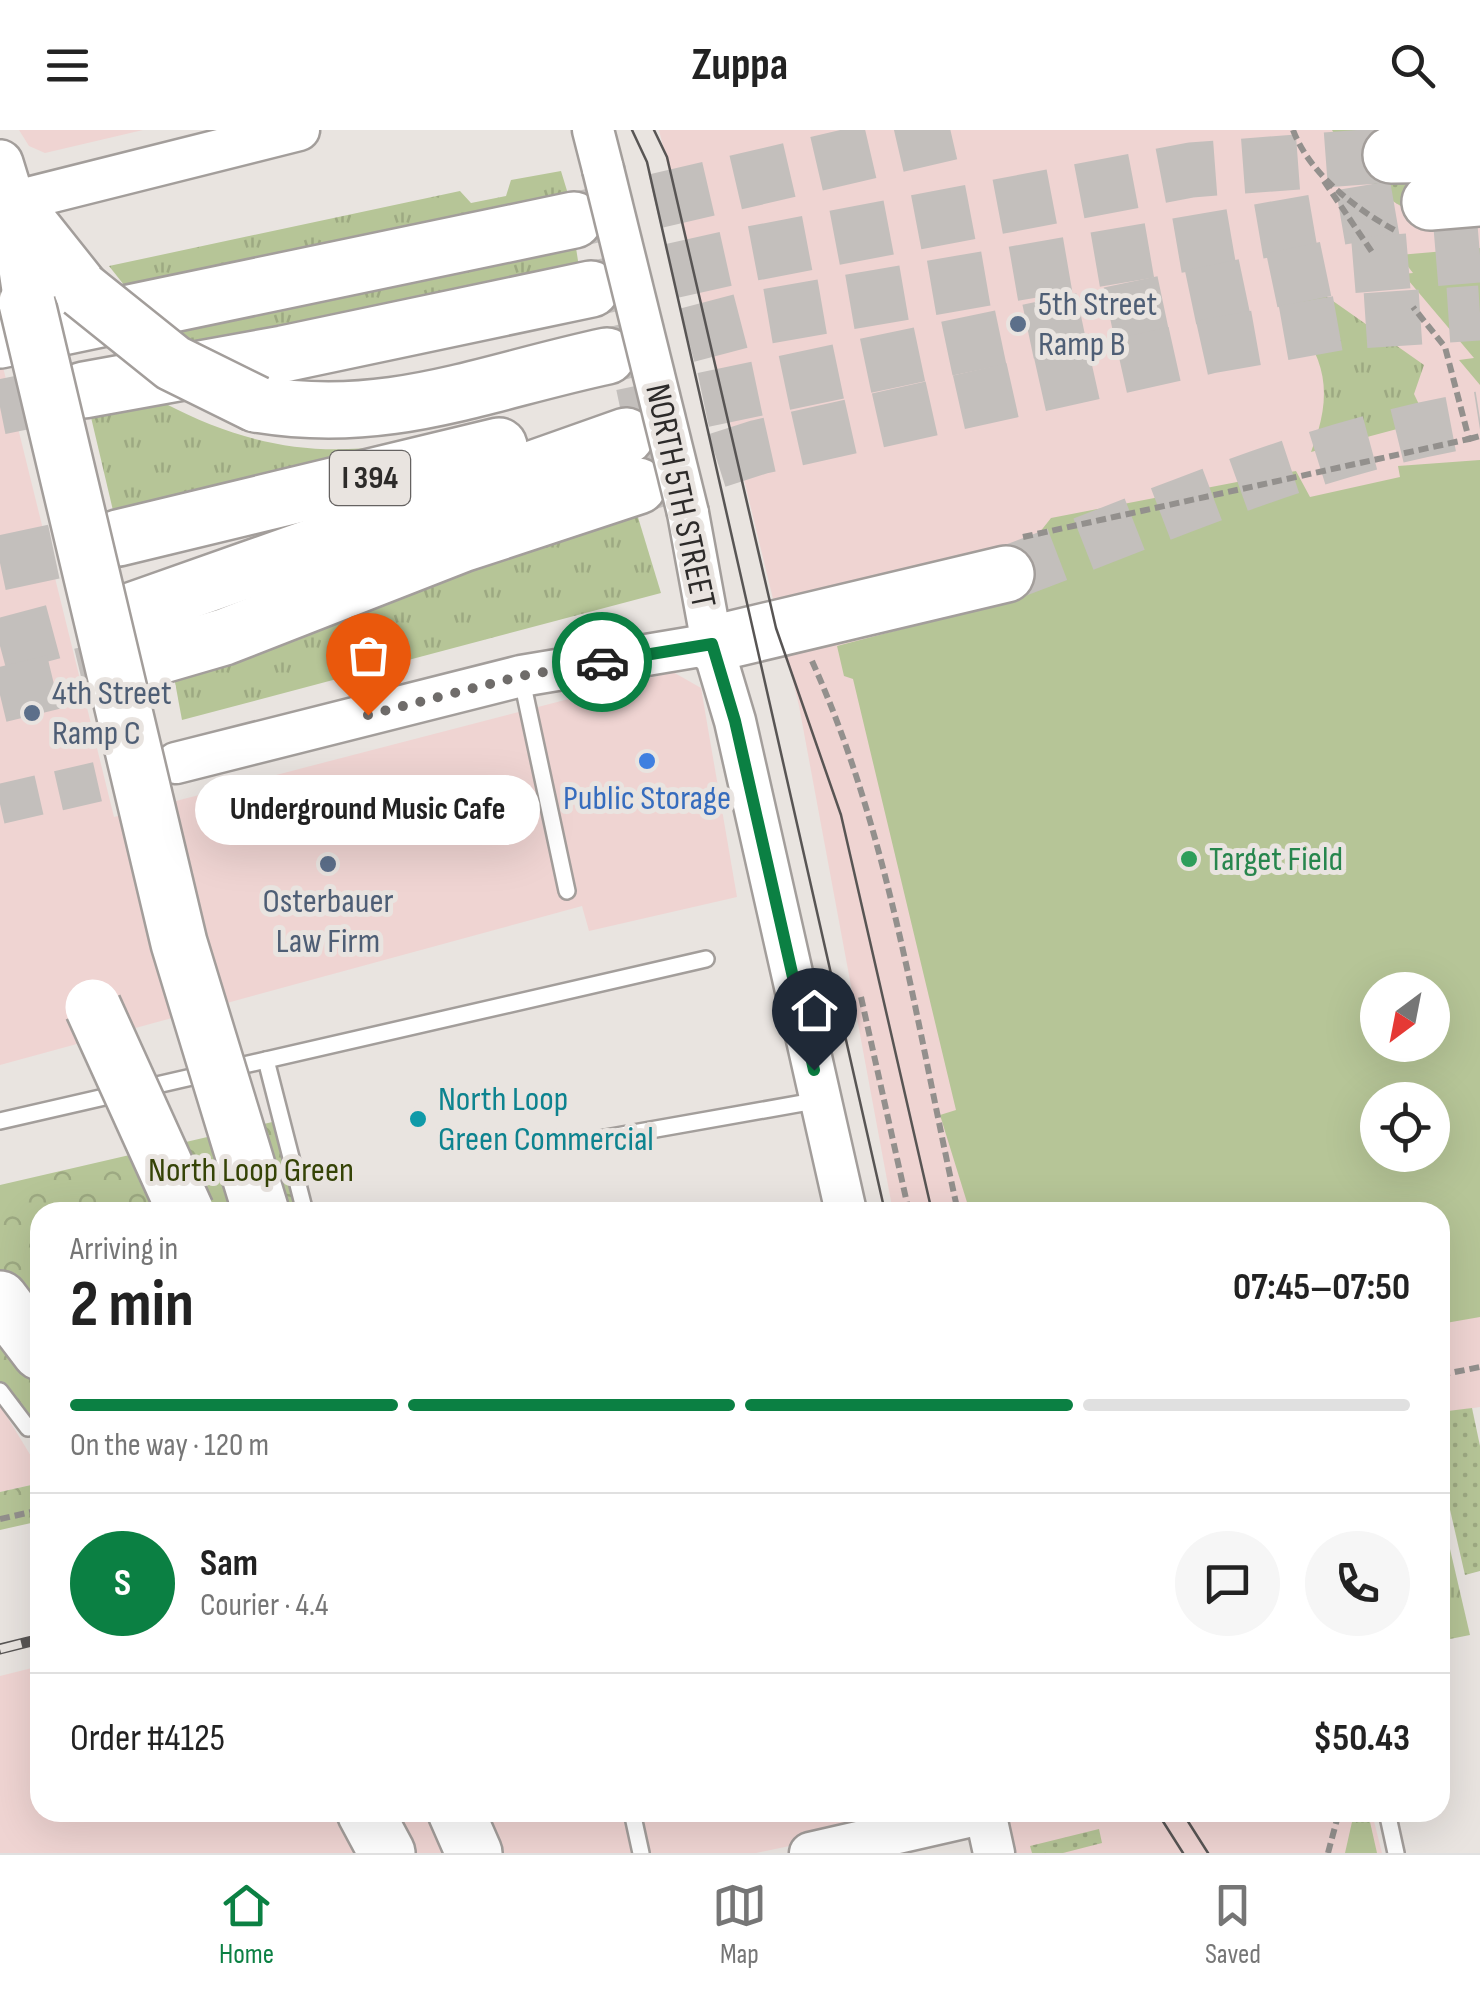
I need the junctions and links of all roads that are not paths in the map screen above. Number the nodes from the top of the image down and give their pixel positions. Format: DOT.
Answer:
graph roads {
  1 [pos="299,130"];
  2 [pos="593,130"];
  3 [pos="1480,154"];
  4 [pos="1392,155"];
  5 [pos="8,204"];
  6 [pos="574,220"];
  7 [pos="590,289"];
  8 [pos="14,322"];
  9 [pos="607,356"];
  10 [pos="84,390"];
  11 [pos="118,538"];
  12 [pos="1013,555"];
  13 [pos="139,635"];
  14 [pos="712,644"];
  15 [pos="521,676"];
  16 [pos="176,764"];
  17 [pos="567,891"];
  18 [pos="706,958"];
  19 [pos="93,1006"];
  20 [pos="266,1060"];
  21 [pos="820,1100"];
  22 [pos="0,1120"];
  23 [pos="577,1143"];
  24 [pos="181,1202"];
  25 [pos="258,1202"];
  26 [pos="302,1202"];
  27 [pos="844,1202"];
  28 [pos="0,1299"];
  29 [pos="30,1339"];
  30 [pos="0,1391"];
  31 [pos="30,1428"];
  32 [pos="370,1822"];
  33 [pos="460,1822"];
  34 [pos="477,1822"];
  35 [pos="634,1822"];
  36 [pos="946,1822"];
  37 [pos="987,1822"];
  38 [pos="1389,1822"];
  39 [pos="386,1853"];
  40 [pos="474,1853"];
  41 [pos="488,1853"];
  42 [pos="641,1853"];
  43 [pos="810,1853"];
  44 [pos="994,1853"];
  45 [pos="1396,1853"];
  1 -- 5 [label="street"];
  2 -- 14 [label="street, NORTH 5TH STREET, bridge"];
  3 -- 4 [label="highway"];
  5 -- 8 [label="main road"];
  5 -- 9 [label="highway, I 394, bridge"];
  6 -- 8 [label="highway"];
  7 -- 10 [label="highway"];
  8 -- 25 [label="highway, bridge"];
  11 -- 13 [label="highway, I 394"];
  12 -- 14 [label="highway"];
  14 -- 15 [label="street"];
  14 -- 21 [label="street, NORTH 5TH STREET"];
  15 -- 16 [label="street"];
  15 -- 17 [label="lane"];
  18 -- 20 [label="lane"];
  19 -- 24 [label="highway, bridge"];
  20 -- 22 [label="lane"];
  20 -- 26 [label="lane"];
  21 -- 23 [label="lane"];
  21 -- 27 [label="street, NORTH 5TH STREET"];
  28 -- 29 [label="highway"];
  30 -- 31 [label="lane"];
  32 -- 39 [label="highway"];
  33 -- 40 [label="highway"];
  34 -- 41 [label="highway"];
  35 -- 42 [label="lane"];
  36 -- 43 [label="street"];
  37 -- 44 [label="street"];
  38 -- 45 [label="lane"];
}
